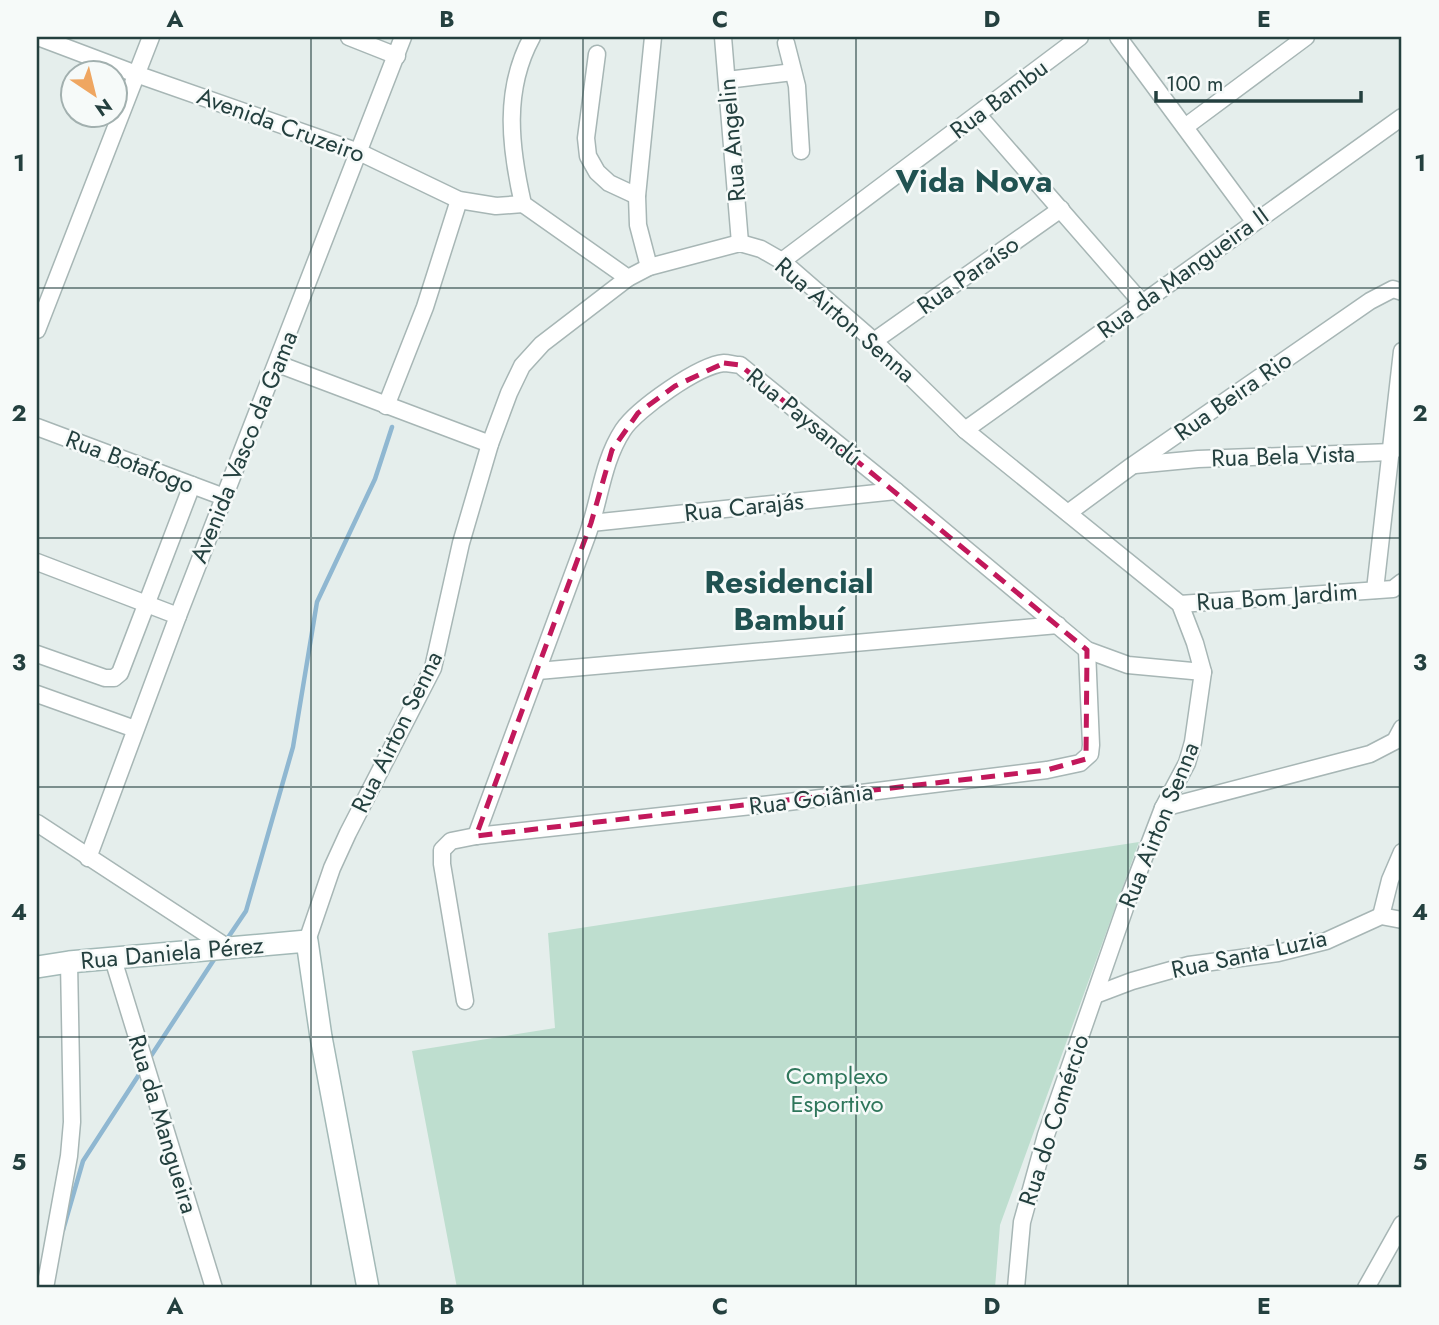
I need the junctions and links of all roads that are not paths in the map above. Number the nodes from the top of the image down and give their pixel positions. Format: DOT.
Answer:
graph roads {
  1 [pos="38,37"];
  2 [pos="151,37"];
  3 [pos="349,37"];
  4 [pos="403,37"];
  5 [pos="532,37"];
  6 [pos="653,37"];
  7 [pos="723,37"];
  8 [pos="1080,37"];
  9 [pos="1118,37"];
  10 [pos="1306,37"];
  11 [pos="786,43"];
  12 [pos="597,54"];
  13 [pos="397,56"];
  14 [pos="793,72"];
  15 [pos="136,74"];
  16 [pos="727,80"];
  17 [pos="978,116"];
  18 [pos="1402,117"];
  19 [pos="1185,127"];
  20 [pos="801,151"];
  21 [pos="359,152"];
  22 [pos="636,196"];
  23 [pos="459,200"];
  24 [pos="523,204"];
  25 [pos="1061,209"];
  26 [pos="1254,221"];
  27 [pos="740,243"];
  28 [pos="782,261"];
  29 [pos="649,267"];
  30 [pos="628,278"];
  31 [pos="1402,292"];
  32 [pos="1142,303"];
  33 [pos="37,330"];
  34 [pos="874,341"];
  35 [pos="1402,351"];
  36 [pos="278,364"];
  37 [pos="386,406"];
  38 [pos="37,427"];
  39 [pos="965,430"];
  40 [pos="490,443"];
  41 [pos="1392,452"];
  42 [pos="1133,465"];
  43 [pos="192,485"];
  44 [pos="896,491"];
  45 [pos="224,497"];
  46 [pos="1068,513"];
  47 [pos="591,523"];
  48 [pos="37,562"];
  49 [pos="1375,590"];
  50 [pos="1399,591"];
  51 [pos="147,604"];
  52 [pos="1180,604"];
  53 [pos="178,616"];
  54 [pos="1058,625"];
  55 [pos="1087,650"];
  56 [pos="37,654"];
  57 [pos="538,671"];
  58 [pos="1203,672"];
  59 [pos="37,694"];
  60 [pos="1402,728"];
  61 [pos="135,729"];
  62 [pos="1163,808"];
  63 [pos="37,823"];
  64 [pos="476,836"];
  65 [pos="1402,852"];
  66 [pos="88,858"];
  67 [pos="1381,916"];
  68 [pos="1402,920"];
  69 [pos="306,941"];
  70 [pos="221,947"];
  71 [pos="113,959"];
  72 [pos="69,962"];
  73 [pos="37,967"];
  74 [pos="1095,995"];
  75 [pos="465,1001"];
  76 [pos="1402,1224"];
  77 [pos="45,1288"];
  78 [pos="214,1288"];
  79 [pos="368,1288"];
  80 [pos="1016,1288"];
  81 [pos="1366,1288"];
  1 -- 15 [label="street, Avenida Cruzeiro"];
  2 -- 15 [label="street"];
  3 -- 13 [label="street"];
  4 -- 13 [label="street, Avenida Vasco da Gama"];
  5 -- 24 [label="street"];
  6 -- 22 [label="street"];
  7 -- 16 [label="street, Rua Angelin"];
  8 -- 17 [label="street, Rua Bambu"];
  9 -- 19 [label="street"];
  10 -- 19 [label="street"];
  11 -- 14 [label="street"];
  12 -- 22 [label="street"];
  13 -- 21 [label="street, Avenida Vasco da Gama"];
  14 -- 16 [label="street"];
  14 -- 20 [label="street"];
  15 -- 21 [label="street, Avenida Cruzeiro"];
  15 -- 33 [label="street"];
  16 -- 27 [label="street, Rua Angelin"];
  17 -- 25 [label="street"];
  17 -- 28 [label="street, Rua Bambu"];
  18 -- 26 [label="street, Rua da Mangueira II"];
  19 -- 26 [label="street"];
  21 -- 23 [label="street, Avenida Cruzeiro"];
  21 -- 36 [label="street, Avenida Vasco da Gama"];
  22 -- 29 [label="street"];
  23 -- 24 [label="street, Avenida Cruzeiro"];
  23 -- 37 [label="street"];
  24 -- 30 [label="street"];
  25 -- 32 [label="street"];
  25 -- 34 [label="street, Rua Paraíso"];
  26 -- 32 [label="street, Rua da Mangueira II"];
  27 -- 28 [label="street, Rua Airton Senna"];
  27 -- 29 [label="street, Rua Airton Senna"];
  28 -- 34 [label="street, Rua Airton Senna"];
  29 -- 30 [label="street, Rua Airton Senna"];
  30 -- 40 [label="street, Rua Airton Senna"];
  31 -- 42 [label="street, Rua Beira Rio"];
  32 -- 39 [label="street, Rua da Mangueira II"];
  34 -- 39 [label="street, Rua Airton Senna"];
  35 -- 41 [label="street"];
  36 -- 37 [label="street"];
  36 -- 45 [label="street, Avenida Vasco da Gama"];
  37 -- 40 [label="street"];
  38 -- 43 [label="street, Rua Botafogo"];
  39 -- 46 [label="street, Rua Airton Senna"];
  40 -- 69 [label="street, Rua Airton Senna"];
  41 -- 42 [label="street, Rua Bela Vista"];
  41 -- 49 [label="street"];
  42 -- 46 [label="street, Rua Beira Rio"];
  43 -- 45 [label="street, Rua Botafogo"];
  43 -- 51 [label="street"];
  44 -- 47 [label="street, Rua Carajás"];
  44 -- 47 [label="street, Rua Paysandú"];
  44 -- 54 [label="street, Rua Paysandú"];
  45 -- 53 [label="street, Avenida Vasco da Gama"];
  46 -- 52 [label="street, Rua Airton Senna"];
  47 -- 57 [label="street, Rua Paysandú"];
  48 -- 51 [label="street"];
  49 -- 50 [label="street, Rua Bom Jardim"];
  49 -- 52 [label="street, Rua Bom Jardim"];
  51 -- 53 [label="street"];
  51 -- 56 [label="street"];
  52 -- 58 [label="street, Rua Airton Senna"];
  53 -- 61 [label="street, Avenida Vasco da Gama"];
  54 -- 55 [label="street, Rua Paysandú"];
  54 -- 57 [label="street"];
  55 -- 58 [label="street, Rua Paysandú"];
  55 -- 64 [label="street, Rua Goiânia"];
  57 -- 64 [label="street, Rua Paysandú"];
  58 -- 62 [label="street, Rua Airton Senna"];
  59 -- 61 [label="street"];
  60 -- 62 [label="street"];
  61 -- 66 [label="street, Avenida Vasco da Gama"];
  62 -- 74 [label="street, Rua Airton Senna"];
  63 -- 66 [label="street"];
  64 -- 75 [label="street, Rua Goiânia"];
  65 -- 67 [label="street"];
  66 -- 70 [label="street"];
  67 -- 68 [label="street"];
  67 -- 74 [label="street, Rua Santa Luzia"];
  69 -- 70 [label="street, Rua Daniela Pérez"];
  69 -- 79 [label="street, Rua Airton Senna"];
  70 -- 71 [label="street, Rua Daniela Pérez"];
  71 -- 72 [label="street, Rua Daniela Pérez"];
  71 -- 78 [label="street, Rua da Mangueira"];
  72 -- 73 [label="street, Rua Daniela Pérez"];
  72 -- 77 [label="street"];
  74 -- 80 [label="street, Rua do Comércio"];
  76 -- 81 [label="street"];
}
